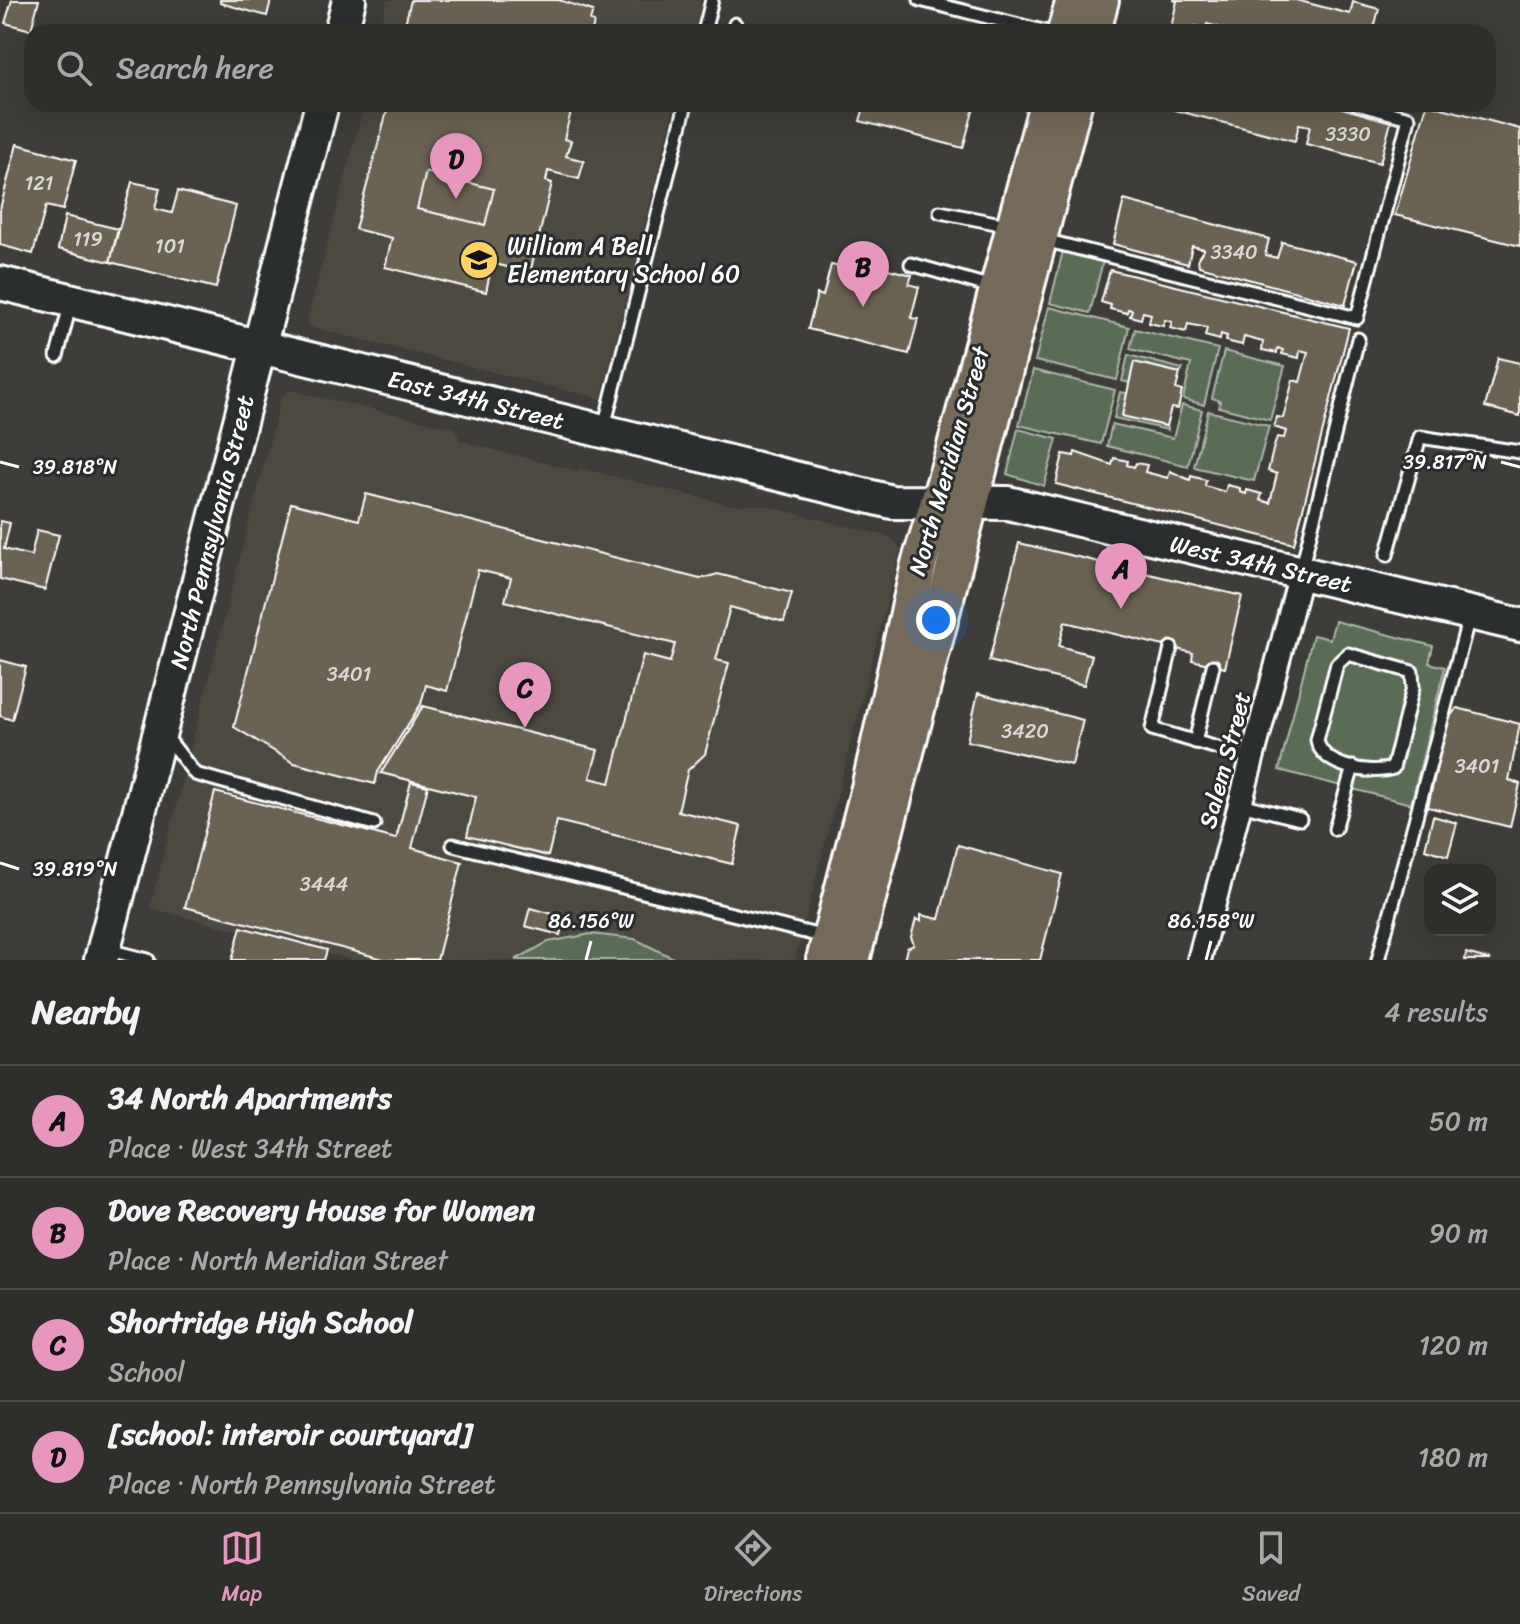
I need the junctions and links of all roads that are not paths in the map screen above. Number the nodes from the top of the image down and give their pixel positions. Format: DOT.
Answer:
graph roads {
  1 [pos="349,0"];
  2 [pos="712,0"];
  3 [pos="920,0"];
  4 [pos="1074,0"];
  5 [pos="1101,0"];
  6 [pos="343,24"];
  7 [pos="706,24"];
  8 [pos="1015,24"];
  9 [pos="1067,24"];
  10 [pos="1095,24"];
  11 [pos="320,112"];
  12 [pos="684,112"];
  13 [pos="1046,112"];
  14 [pos="1071,112"];
  15 [pos="1387,112"];
  16 [pos="940,212"];
  17 [pos="1028,233"];
  18 [pos="911,264"];
  19 [pos="0,283"];
  20 [pos="999,289"];
  21 [pos="72,301"];
  22 [pos="1358,339"];
  23 [pos="259,347"];
  24 [pos="57,356"];
  25 [pos="603,431"];
  26 [pos="1520,452"];
  27 [pos="955,503"];
  28 [pos="1387,555"];
  29 [pos="1301,573"];
  30 [pos="1470,613"];
  31 [pos="1520,625"];
  32 [pos="1171,648"];
  33 [pos="1213,666"];
  34 [pos="161,730"];
  35 [pos="1195,742"];
  36 [pos="1252,758"];
  37 [pos="1353,767"];
  38 [pos="1240,804"];
  39 [pos="1300,819"];
  40 [pos="374,824"];
  41 [pos="1335,829"];
  42 [pos="453,845"];
  43 [pos="835,953"];
  44 [pos="103,954"];
  45 [pos="148,960"];
  46 [pos="1199,960"];
  47 [pos="1378,960"];
  1 -- 6 [label="street"];
  2 -- 7 [label="lane"];
  3 -- 8 [label="lane"];
  4 -- 9 [label="main road"];
  5 -- 10 [label="main road"];
  11 -- 23 [label="street, North Pennsylvania Street"];
  12 -- 25 [label="lane"];
  13 -- 17 [label="main road, North Meridian Street"];
  14 -- 17 [label="main road, North Meridian Street"];
  15 -- 17 [label="lane"];
  16 -- 17 [label="lane"];
  17 -- 20 [label="main road, North Meridian Street"];
  17 -- 27 [label="main road, North Meridian Street"];
  18 -- 20 [label="lane"];
  19 -- 21 [label="street, East 34th Street"];
  20 -- 27 [label="main road, North Meridian Street"];
  21 -- 23 [label="street, East 34th Street"];
  21 -- 24 [label="lane"];
  22 -- 29 [label="lane"];
  23 -- 25 [label="street, East 34th Street"];
  23 -- 34 [label="street, North Pennsylvania Street"];
  25 -- 27 [label="street, East 34th Street"];
  26 -- 28 [label="lane"];
  27 -- 29 [label="street, West 34th Street"];
  27 -- 43 [label="main road, North Meridian Street"];
  29 -- 30 [label="street, West 34th Street"];
  29 -- 36 [label="street, Salem Street"];
  30 -- 31 [label="street, West 34th Street"];
  30 -- 47 [label="lane"];
  32 -- 35 [label="lane"];
  33 -- 35 [label="lane"];
  34 -- 40 [label="lane"];
  34 -- 44 [label="street, North Pennsylvania Street"];
  35 -- 36 [label="lane"];
  36 -- 38 [label="street, Salem Street"];
  37 -- 37 [label="lane"];
  37 -- 41 [label="lane"];
  38 -- 39 [label="lane"];
  38 -- 46 [label="street, Salem Street"];
  42 -- 43 [label="lane"];
  44 -- 45 [label="lane"];
}
